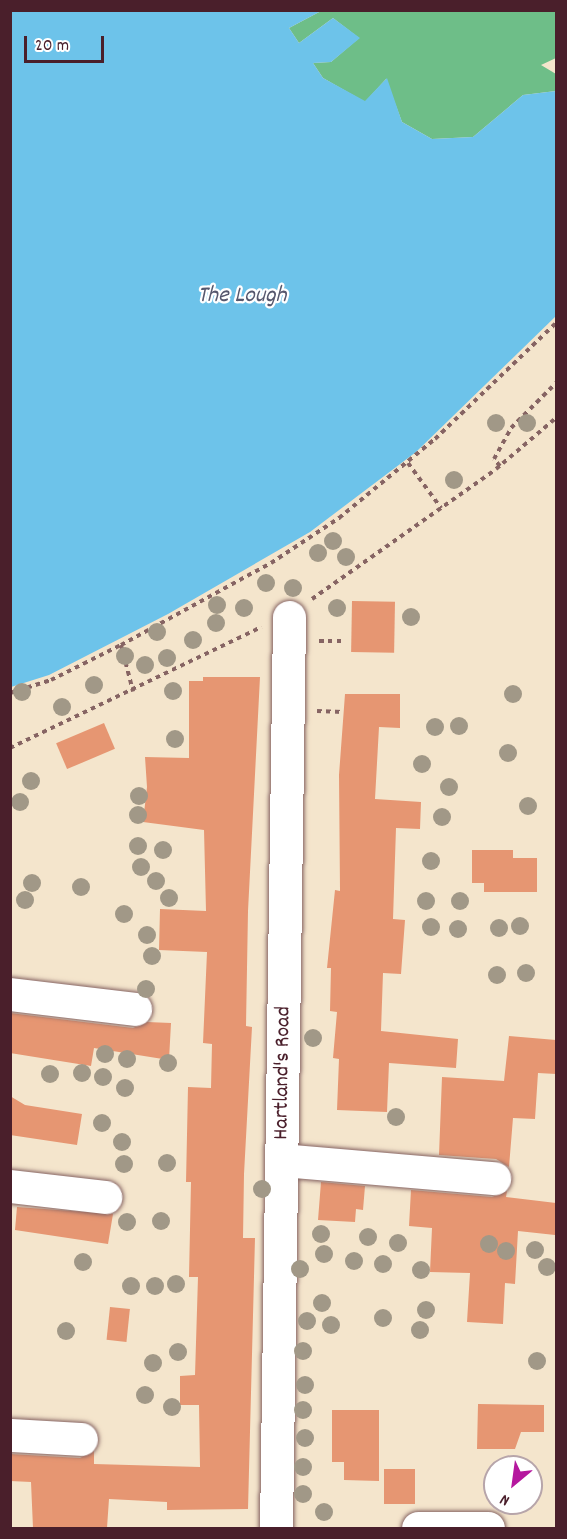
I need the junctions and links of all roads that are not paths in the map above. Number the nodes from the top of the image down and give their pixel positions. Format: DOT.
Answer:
graph roads {
  1 [pos="289,617"];
  2 [pos="10,994"];
  3 [pos="135,1009"];
  4 [pos="282,1160"];
  5 [pos="494,1178"];
  6 [pos="11,1191"];
  7 [pos="105,1197"];
  8 [pos="10,1435"];
  9 [pos="81,1439"];
  10 [pos="276,1528"];
  11 [pos="418,1528"];
  12 [pos="488,1528"];
  1 -- 4 [label="street, Hartland's Road"];
  2 -- 3 [label="street"];
  4 -- 5 [label="street"];
  4 -- 10 [label="street, Hartland's Road"];
  6 -- 7 [label="street"];
  8 -- 9 [label="street"];
  11 -- 12 [label="street"];
}
